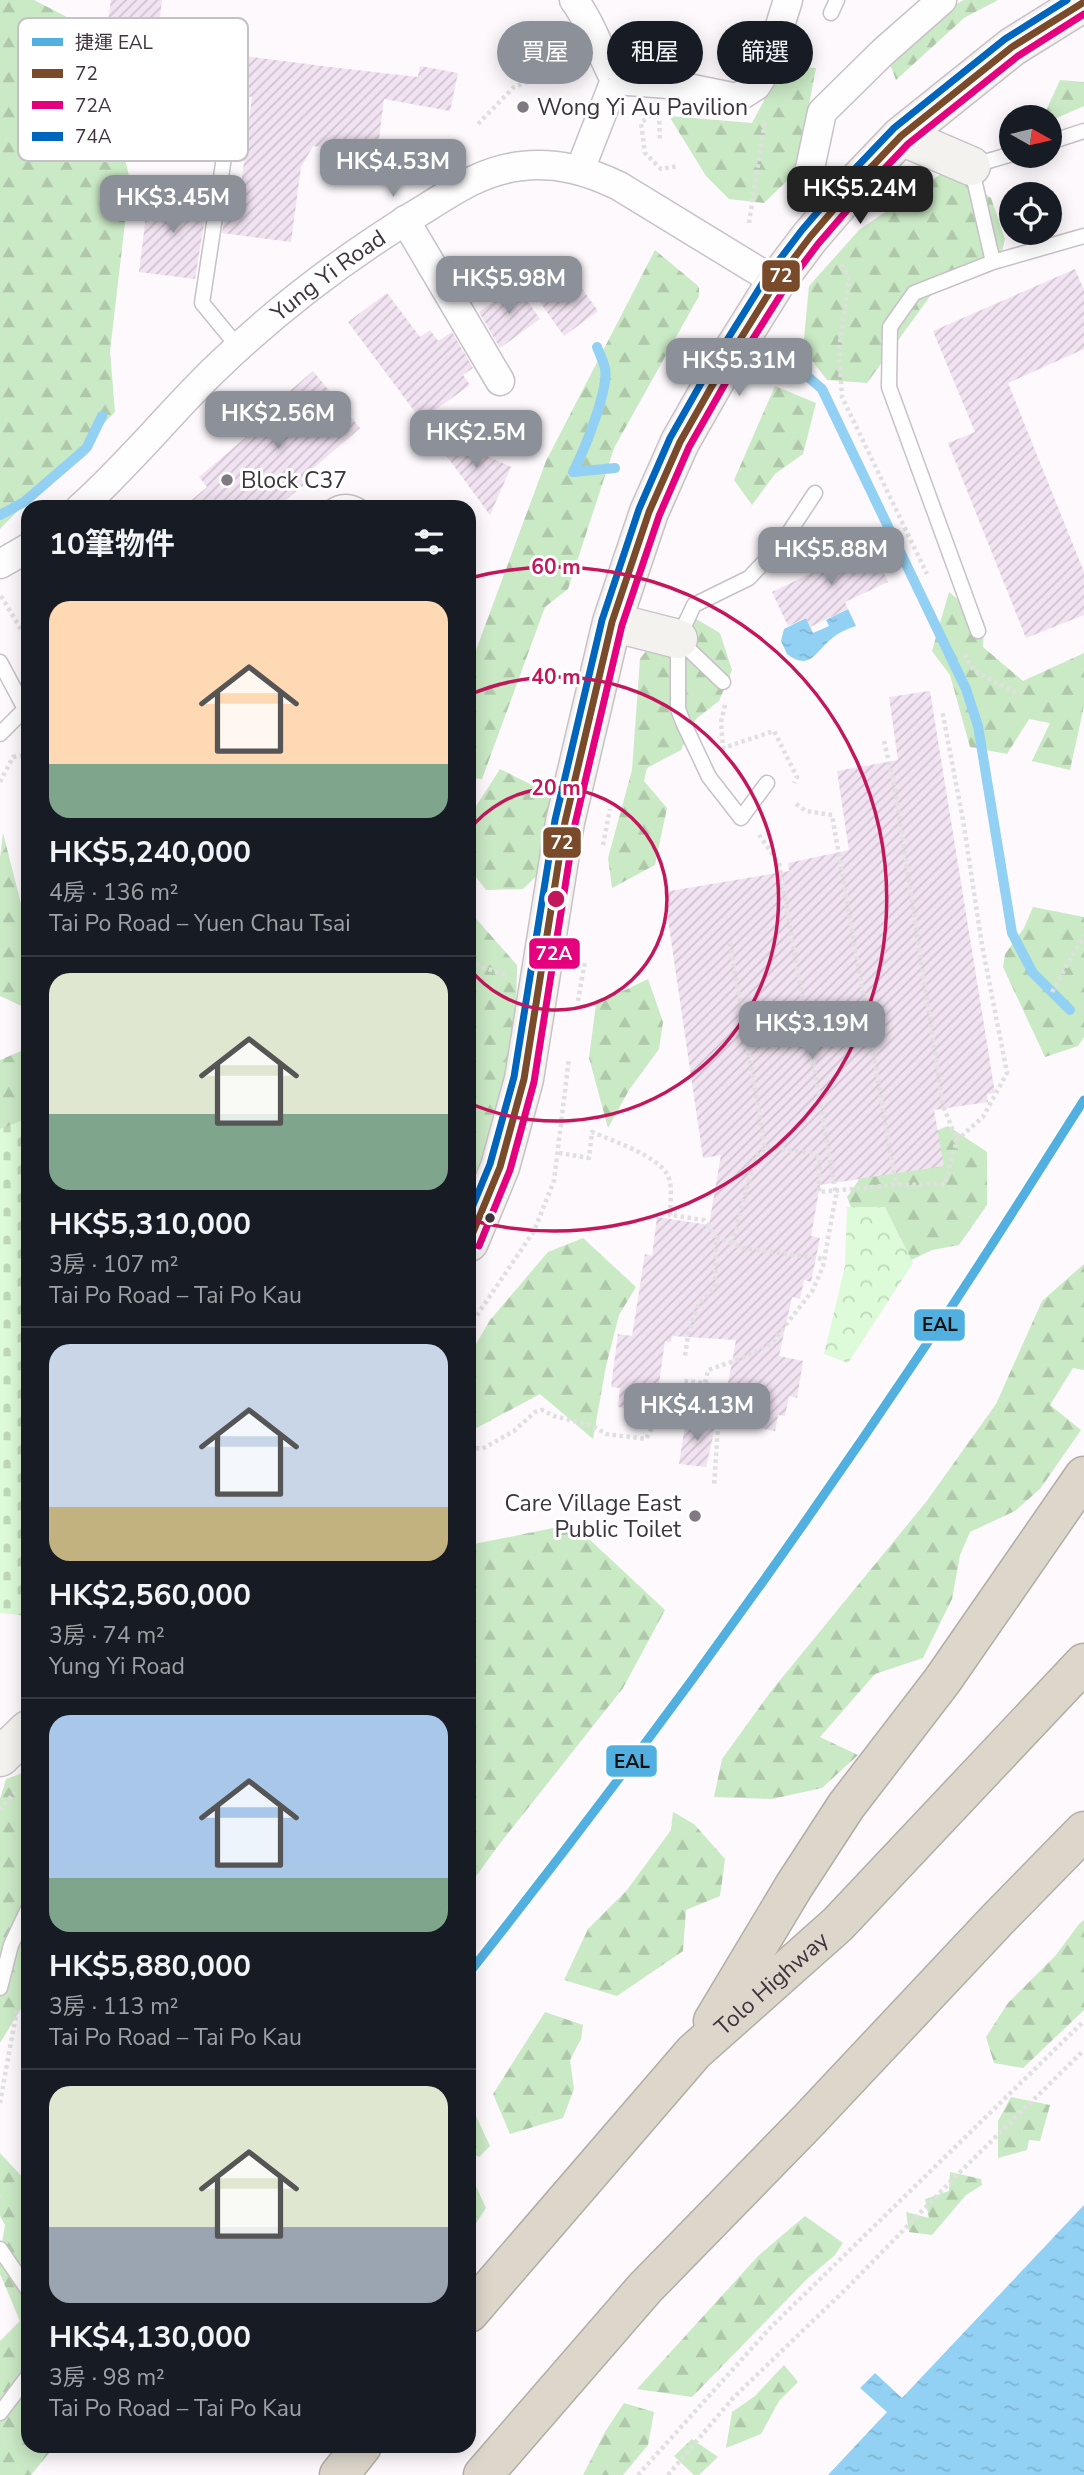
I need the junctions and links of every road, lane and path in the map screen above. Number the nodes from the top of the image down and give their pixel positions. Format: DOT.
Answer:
graph roads {
  1 [pos="574,0"];
  2 [pos="788,0"];
  3 [pos="942,0"];
  4 [pos="1084,2"];
  5 [pos="601,54"];
  6 [pos="607,65"];
  7 [pos="613,84"];
  8 [pos="660,84"];
  9 [pos="666,84"];
  10 [pos="659,114"];
  11 [pos="478,124"];
  12 [pos="763,127"];
  13 [pos="1084,131"];
  14 [pos="901,136"];
  15 [pos="1062,138"];
  16 [pos="660,141"];
  17 [pos="999,158"];
  18 [pos="223,161"];
  19 [pos="678,166"];
  20 [pos="971,166"];
  21 [pos="580,170"];
  22 [pos="834,210"];
  23 [pos="405,220"];
  24 [pos="749,222"];
  25 [pos="1084,236"];
  26 [pos="993,262"];
  27 [pos="776,282"];
  28 [pos="239,348"];
  29 [pos="500,381"];
  30 [pos="815,493"];
  31 [pos="89,500"];
  32 [pos="21,552"];
  33 [pos="0,564"];
  34 [pos="1,596"];
  35 [pos="612,622"];
  36 [pos="21,629"];
  37 [pos="978,631"];
  38 [pos="678,639"];
  39 [pos="0,662"];
  40 [pos="723,682"];
  41 [pos="21,700"];
  42 [pos="726,701"];
  43 [pos="942,710"];
  44 [pos="21,714"];
  45 [pos="683,722"];
  46 [pos="721,722"];
  47 [pos="0,734"];
  48 [pos="745,741"];
  49 [pos="884,741"];
  50 [pos="21,756"];
  51 [pos="0,782"];
  52 [pos="767,783"];
  53 [pos="611,804"];
  54 [pos="796,804"];
  55 [pos="752,830"];
  56 [pos="601,858"];
  57 [pos="1084,935"];
  58 [pos="730,943"];
  59 [pos="586,951"];
  60 [pos="476,965"];
  61 [pos="505,975"];
  62 [pos="1052,992"];
  63 [pos="578,1004"];
  64 [pos="570,1052"];
  65 [pos="957,1140"];
  66 [pos="765,1148"];
  67 [pos="559,1153"];
  68 [pos="897,1185"];
  69 [pos="835,1189"];
  70 [pos="476,1225"];
  71 [pos="716,1237"];
  72 [pos="732,1243"];
  73 [pos="823,1259"];
  74 [pos="476,1317"];
  75 [pos="685,1356"];
  76 [pos="705,1382"];
  77 [pos="656,1421"];
  78 [pos="672,1428"];
  79 [pos="476,1448"];
  80 [pos="1084,1476"];
  81 [pos="714,1486"];
  82 [pos="1084,1662"];
  83 [pos="21,1737"];
  84 [pos="0,1757"];
  85 [pos="1084,1831"];
  86 [pos="21,1924"];
  87 [pos="0,1988"];
  88 [pos="20,1999"];
  89 [pos="1084,2021"];
  90 [pos="1084,2050"];
  91 [pos="694,2052"];
  92 [pos="0,2103"];
  93 [pos="0,2194"];
  94 [pos="1,2201"];
  95 [pos="0,2249"];
  96 [pos="21,2280"];
  97 [pos="476,2305"];
  98 [pos="21,2385"];
  99 [pos="0,2413"];
  100 [pos="356,2453"];
  101 [pos="339,2475"];
  102 [pos="483,2475"];
  103 [pos="638,2475"];
  104 [pos="668,2475"];
  1 -- 5 [label="street"];
  2 -- 9 [label="street"];
  3 -- 22 [label="street"];
  4 -- 14 [label="main road"];
  5 -- 6 [label="street"];
  5 -- 11 [label="path"];
  7 -- 21 [label="street"];
  8 -- 19 [label="path"];
  10 -- 16 [label="path"];
  12 -- 24 [label="path"];
  13 -- 15 [label="lane"];
  14 -- 20 [label="main road"];
  14 -- 22 [label="main road"];
  17 -- 20 [label="lane"];
  18 -- 28 [label="lane"];
  20 -- 26 [label="lane"];
  21 -- 23 [label="street, Yung Yi Road"];
  21 -- 27 [label="street, Yung Yi Road"];
  22 -- 27 [label="main road"];
  23 -- 28 [label="street, Yung Yi Road"];
  23 -- 29 [label="street"];
  25 -- 26 [label="lane"];
  26 -- 37 [label="lane"];
  27 -- 35 [label="main road"];
  28 -- 31 [label="street, Yung Yi Road"];
  30 -- 38 [label="lane"];
  32 -- 33 [label="street"];
  34 -- 36 [label="path"];
  35 -- 38 [label="main road"];
  35 -- 70 [label="main road"];
  38 -- 40 [label="lane"];
  38 -- 45 [label="lane"];
  39 -- 41 [label="lane"];
  42 -- 46 [label="path"];
  43 -- 65 [label="path"];
  44 -- 47 [label="lane"];
  45 -- 46 [label="path"];
  45 -- 52 [label="lane"];
  46 -- 48 [label="path"];
  49 -- 65 [label="path"];
  50 -- 51 [label="path"];
  53 -- 56 [label="path"];
  54 -- 68 [label="path"];
  55 -- 69 [label="path"];
  57 -- 62 [label="path"];
  58 -- 66 [label="path"];
  59 -- 63 [label="path"];
  60 -- 61 [label="path"];
  64 -- 67 [label="path"];
  65 -- 68 [label="path"];
  66 -- 69 [label="path"];
  66 -- 72 [label="path"];
  67 -- 71 [label="path"];
  67 -- 74 [label="path"];
  68 -- 69 [label="path"];
  69 -- 73 [label="path"];
  71 -- 72 [label="path"];
  71 -- 75 [label="path"];
  72 -- 73 [label="path"];
  73 -- 76 [label="path"];
  76 -- 78 [label="path"];
  76 -- 81 [label="path"];
  77 -- 79 [label="path"];
  80 -- 91 [label="highway"];
  82 -- 91 [label="highway, Tolo Highway"];
  83 -- 84 [label="main road"];
  85 -- 102 [label="highway"];
  86 -- 87 [label="lane"];
  88 -- 92 [label="path"];
  89 -- 103 [label="path"];
  90 -- 104 [label="path"];
  91 -- 97 [label="highway, Tolo Highway"];
  93 -- 94 [label="path"];
  95 -- 96 [label="lane"];
  98 -- 99 [label="lane"];
  100 -- 101 [label="highway"];
}
